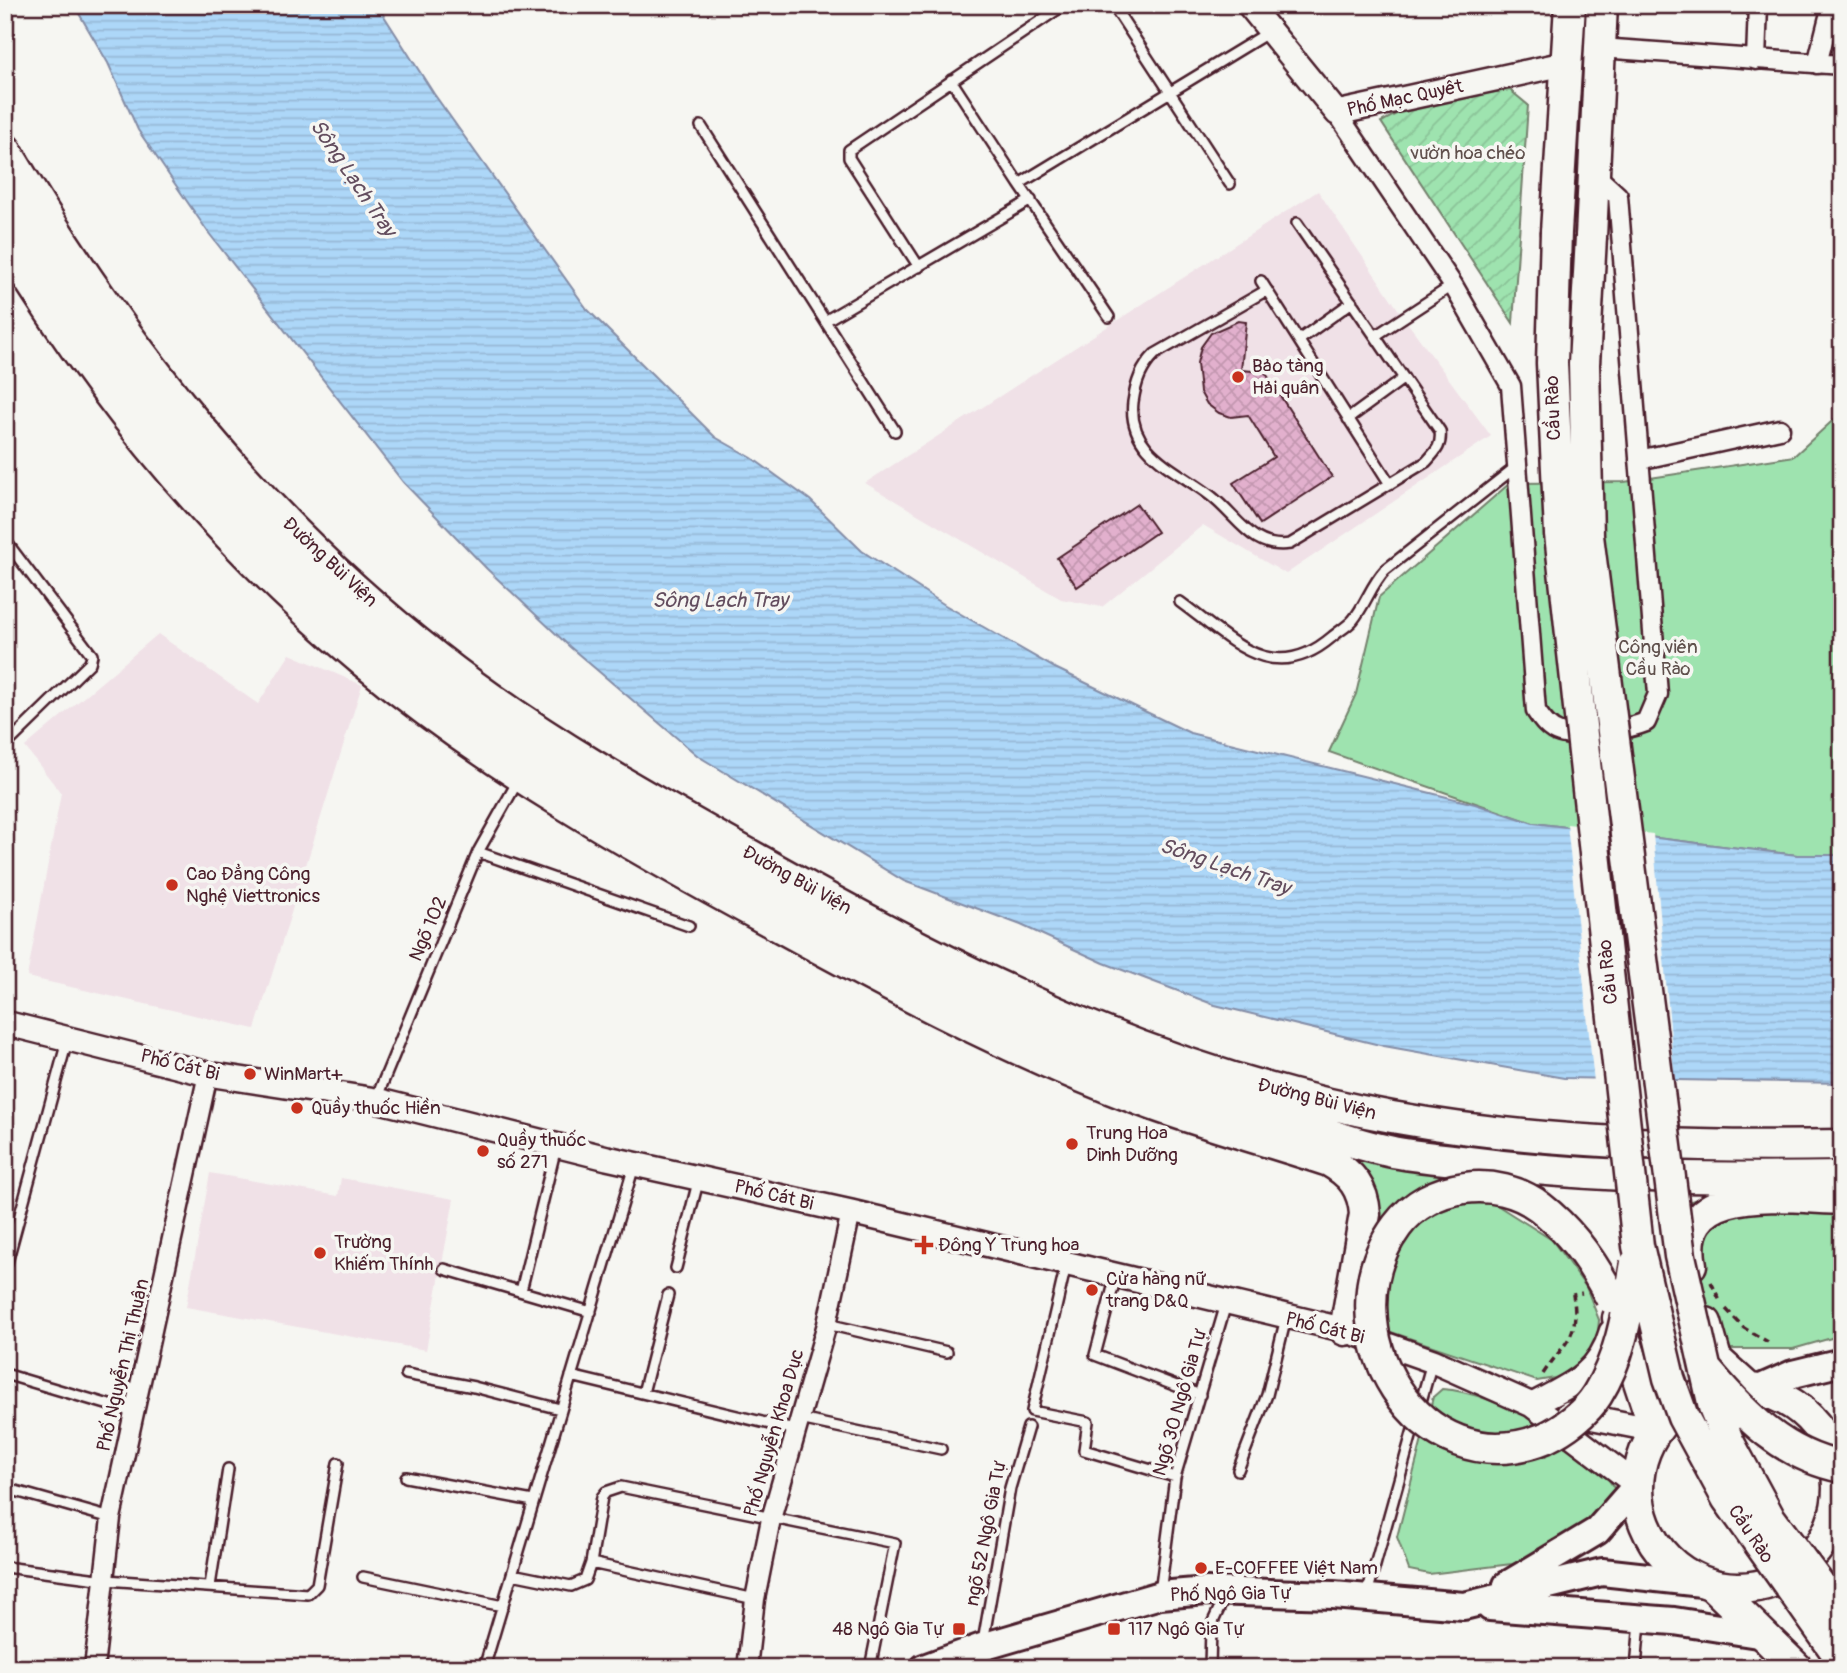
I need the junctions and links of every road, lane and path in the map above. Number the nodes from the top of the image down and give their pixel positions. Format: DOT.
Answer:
graph roads {
  1 [pos="1064,5"];
  2 [pos="1113,5"];
  3 [pos="1249,5"];
  4 [pos="1570,5"];
  5 [pos="1602,5"];
  6 [pos="1758,5"];
  7 [pos="1832,5"];
  8 [pos="1270,32"];
  9 [pos="1600,48"];
  10 [pos="1756,60"];
  11 [pos="1568,62"];
  12 [pos="1817,64"];
  13 [pos="1842,65"];
  14 [pos="951,80"];
  15 [pos="1170,93"];
  16 [pos="1337,113"];
  17 [pos="701,126"];
  18 [pos="5,149"];
  19 [pos="1594,174"];
  20 [pos="1019,184"];
  21 [pos="1230,184"];
  22 [pos="5,195"];
  23 [pos="1031,200"];
  24 [pos="1297,223"];
  25 [pos="5,242"];
  26 [pos="919,267"];
  27 [pos="1453,285"];
  28 [pos="1352,302"];
  29 [pos="1109,317"];
  30 [pos="825,321"];
  31 [pos="1376,336"];
  32 [pos="1299,340"];
  33 [pos="1404,378"];
  34 [pos="1348,419"];
  35 [pos="1780,429"];
  36 [pos="895,431"];
  37 [pos="1639,460"];
  38 [pos="1517,466"];
  39 [pos="1390,484"];
  40 [pos="5,540"];
  41 [pos="1180,602"];
  42 [pos="5,746"];
  43 [pos="520,776"];
  44 [pos="478,852"];
  45 [pos="690,926"];
  46 [pos="5,1023"];
  47 [pos="68,1036"];
  48 [pos="208,1074"];
  49 [pos="1148,1091"];
  50 [pos="376,1100"];
  51 [pos="557,1145"];
  52 [pos="1842,1145"];
  53 [pos="635,1164"];
  54 [pos="1842,1177"];
  55 [pos="699,1178"];
  56 [pos="1842,1199"];
  57 [pos="851,1212"];
  58 [pos="1639,1246"];
  59 [pos="1067,1263"];
  60 [pos="676,1268"];
  61 [pos="1699,1268"];
  62 [pos="444,1269"];
  63 [pos="5,1270"];
  64 [pos="1116,1276"];
  65 [pos="521,1291"];
  66 [pos="668,1296"];
  67 [pos="1227,1303"];
  68 [pos="1605,1305"];
  69 [pos="591,1312"];
  70 [pos="1286,1318"];
  71 [pos="827,1324"];
  72 [pos="1345,1330"];
  73 [pos="1768,1342"];
  74 [pos="947,1352"];
  75 [pos="1433,1361"];
  76 [pos="1842,1362"];
  77 [pos="1706,1369"];
  78 [pos="5,1374"];
  79 [pos="406,1374"];
  80 [pos="1543,1374"];
  81 [pos="572,1377"];
  82 [pos="1754,1389"];
  83 [pos="643,1393"];
  84 [pos="1200,1395"];
  85 [pos="1532,1405"];
  86 [pos="560,1409"];
  87 [pos="133,1412"];
  88 [pos="798,1424"];
  89 [pos="1028,1427"];
  90 [pos="1656,1430"];
  91 [pos="941,1449"];
  92 [pos="338,1463"];
  93 [pos="228,1469"];
  94 [pos="1238,1470"];
  95 [pos="406,1477"];
  96 [pos="1175,1477"];
  97 [pos="1637,1485"];
  98 [pos="5,1488"];
  99 [pos="1840,1491"];
  100 [pos="533,1501"];
  101 [pos="111,1518"];
  102 [pos="771,1520"];
  103 [pos="591,1563"];
  104 [pos="5,1567"];
  105 [pos="512,1574"];
  106 [pos="363,1577"];
  107 [pos="106,1580"];
  108 [pos="1711,1584"];
  109 [pos="210,1586"];
  110 [pos="1228,1591"];
  111 [pos="1160,1595"];
  112 [pos="1366,1596"];
  113 [pos="755,1599"];
  114 [pos="503,1606"];
  115 [pos="1464,1606"];
  116 [pos="1842,1615"];
  117 [pos="1640,1618"];
  118 [pos="1842,1628"];
  119 [pos="1764,1635"];
  120 [pos="982,1647"];
  121 [pos="1842,1660"];
  122 [pos="935,1666"];
  123 [pos="94,1668"];
  124 [pos="485,1668"];
  125 [pos="747,1668"];
  126 [pos="870,1668"];
  127 [pos="1210,1668"];
  128 [pos="1636,1668"];
  129 [pos="1797,1668"];
  130 [pos="1812,1668"];
  1 -- 14 [label="lane"];
  2 -- 15 [label="lane"];
  3 -- 8 [label="street, Phố Mạc Quyêt"];
  4 -- 11 [label="main road, Cầu Rào"];
  5 -- 9 [label="main road, Cầu Rào"];
  6 -- 10 [label="street"];
  7 -- 12 [label="street"];
  8 -- 15 [label="lane"];
  8 -- 16 [label="street, Phố Mạc Quyêt"];
  9 -- 10 [label="street"];
  9 -- 19 [label="main road, Cầu Rào"];
  10 -- 12 [label="street"];
  11 -- 16 [label="street, Phố Mạc Quyêt"];
  11 -- 58 [label="main road, Cầu Rào, bridge"];
  12 -- 13 [label="street"];
  14 -- 20 [label="lane"];
  14 -- 26 [label="lane"];
  15 -- 20 [label="lane"];
  15 -- 21 [label="lane"];
  16 -- 27 [label="street"];
  17 -- 30 [label="lane"];
  18 -- 52 [label="main road, Đường Bùi Viện"];
  19 -- 37 [label="street"];
  19 -- 77 [label="main road, Cầu Rào, bridge"];
  20 -- 23 [label="lane"];
  22 -- 49 [label="main road, Đường Bùi Viện"];
  23 -- 26 [label="lane"];
  23 -- 29 [label="lane"];
  24 -- 28 [label="lane"];
  25 -- 43 [label="main road, Đường Bùi Viện"];
  26 -- 30 [label="lane"];
  27 -- 31 [label="lane"];
  27 -- 38 [label="street"];
  28 -- 31 [label="lane"];
  28 -- 32 [label="lane"];
  30 -- 36 [label="lane"];
  31 -- 33 [label="lane"];
  32 -- 34 [label="lane"];
  32 -- 39 [label="lane"];
  33 -- 34 [label="lane"];
  33 -- 39 [label="lane"];
  34 -- 39 [label="lane"];
  35 -- 37 [label="street"];
  37 -- 38 [label="street"];
  38 -- 41 [label="lane"];
  40 -- 42 [label="lane"];
  43 -- 44 [label="lane, Ngõ 102"];
  43 -- 49 [label="main road, Đường Bùi Viện"];
  44 -- 45 [label="lane"];
  44 -- 50 [label="lane, Ngõ 102"];
  46 -- 47 [label="street, Phố Cát Bi"];
  47 -- 48 [label="street, Phố Cát Bi"];
  47 -- 63 [label="lane"];
  48 -- 50 [label="street, Phố Cát Bi"];
  48 -- 87 [label="street, Phố Nguyễn Thị Thuận"];
  49 -- 54 [label="main road, Đường Bùi Viện"];
  49 -- 72 [label="main road, Đường Bùi Viện"];
  50 -- 51 [label="street, Phố Cát Bi"];
  51 -- 53 [label="street, Phố Cát Bi"];
  51 -- 65 [label="lane"];
  53 -- 55 [label="street, Phố Cát Bi"];
  53 -- 69 [label="lane"];
  55 -- 57 [label="street, Phố Cát Bi"];
  55 -- 60 [label="lane"];
  56 -- 61 [label="main road"];
  57 -- 59 [label="street, Phố Cát Bi"];
  57 -- 71 [label="street, Phố Nguyễn Khoa Dục"];
  58 -- 68 [label="main road, bridge"];
  58 -- 121 [label="main road, Cầu Rào, bridge"];
  59 -- 64 [label="street, Phố Cát Bi"];
  59 -- 96 [label="lane"];
  61 -- 73 [label="path"];
  61 -- 82 [label="main road"];
  62 -- 65 [label="lane"];
  64 -- 67 [label="street, Phố Cát Bi"];
  64 -- 84 [label="lane"];
  65 -- 69 [label="lane"];
  66 -- 83 [label="lane"];
  67 -- 70 [label="street, Phố Cát Bi"];
  67 -- 84 [label="lane, Ngõ 30 Ngô Gia Tự"];
  68 -- 80 [label="path, bridge"];
  68 -- 85 [label="street"];
  68 -- 90 [label="main road"];
  69 -- 81 [label="lane"];
  70 -- 72 [label="street, Phố Cát Bi"];
  70 -- 94 [label="lane"];
  71 -- 74 [label="lane"];
  71 -- 88 [label="street, Phố Nguyễn Khoa Dục"];
  72 -- 75 [label="street, Phố Cát Bi"];
  75 -- 85 [label="street, Phố Cát Bi"];
  75 -- 112 [label="lane"];
  76 -- 82 [label="main road"];
  77 -- 99 [label="main road, bridge"];
  77 -- 116 [label="main road, Cầu Rào, bridge"];
  78 -- 87 [label="lane"];
  79 -- 86 [label="lane"];
  81 -- 83 [label="lane"];
  81 -- 86 [label="lane"];
  82 -- 90 [label="main road"];
  82 -- 99 [label="main road"];
  83 -- 88 [label="lane"];
  84 -- 96 [label="lane, Ngõ 30 Ngô Gia Tự"];
  85 -- 90 [label="street, Phố Cát Bi"];
  85 -- 97 [label="street, Phố Cát Bi"];
  86 -- 100 [label="lane"];
  87 -- 101 [label="street, Phố Nguyễn Thị Thuận"];
  88 -- 91 [label="lane"];
  88 -- 102 [label="street, Phố Nguyễn Khoa Dục"];
  89 -- 120 [label="lane, ngõ 52 Ngô Gia Tự"];
  90 -- 97 [label="main road"];
  92 -- 109 [label="lane"];
  93 -- 109 [label="lane"];
  95 -- 100 [label="lane"];
  96 -- 111 [label="lane, Ngõ 30 Ngô Gia Tự"];
  97 -- 108 [label="main road"];
  97 -- 115 [label="main road"];
  98 -- 101 [label="lane"];
  99 -- 108 [label="main road"];
  100 -- 105 [label="lane"];
  101 -- 107 [label="street, Phố Nguyễn Thị Thuận"];
  102 -- 103 [label="lane"];
  102 -- 113 [label="street, Phố Nguyễn Khoa Dục"];
  102 -- 126 [label="lane"];
  103 -- 105 [label="lane"];
  103 -- 113 [label="lane"];
  104 -- 107 [label="lane"];
  105 -- 114 [label="lane"];
  106 -- 114 [label="lane"];
  107 -- 109 [label="lane"];
  107 -- 123 [label="street, Phố Nguyễn Thị Thuận"];
  108 -- 115 [label="main road, Phố Ngô Gia Tự"];
  108 -- 119 [label="main road"];
  110 -- 111 [label="main road, Phố Ngô Gia Tự"];
  110 -- 112 [label="main road, Phố Ngô Gia Tự"];
  110 -- 127 [label="lane"];
  111 -- 120 [label="main road, Phố Ngô Gia Tự"];
  112 -- 115 [label="main road, Phố Ngô Gia Tự"];
  113 -- 125 [label="street, Phố Nguyễn Khoa Dục"];
  114 -- 124 [label="lane"];
  115 -- 117 [label="main road"];
  117 -- 119 [label="main road"];
  117 -- 128 [label="lane"];
  118 -- 130 [label="main road"];
  119 -- 129 [label="main road"];
  120 -- 122 [label="main road, Phố Ngô Gia Tự"];
}
